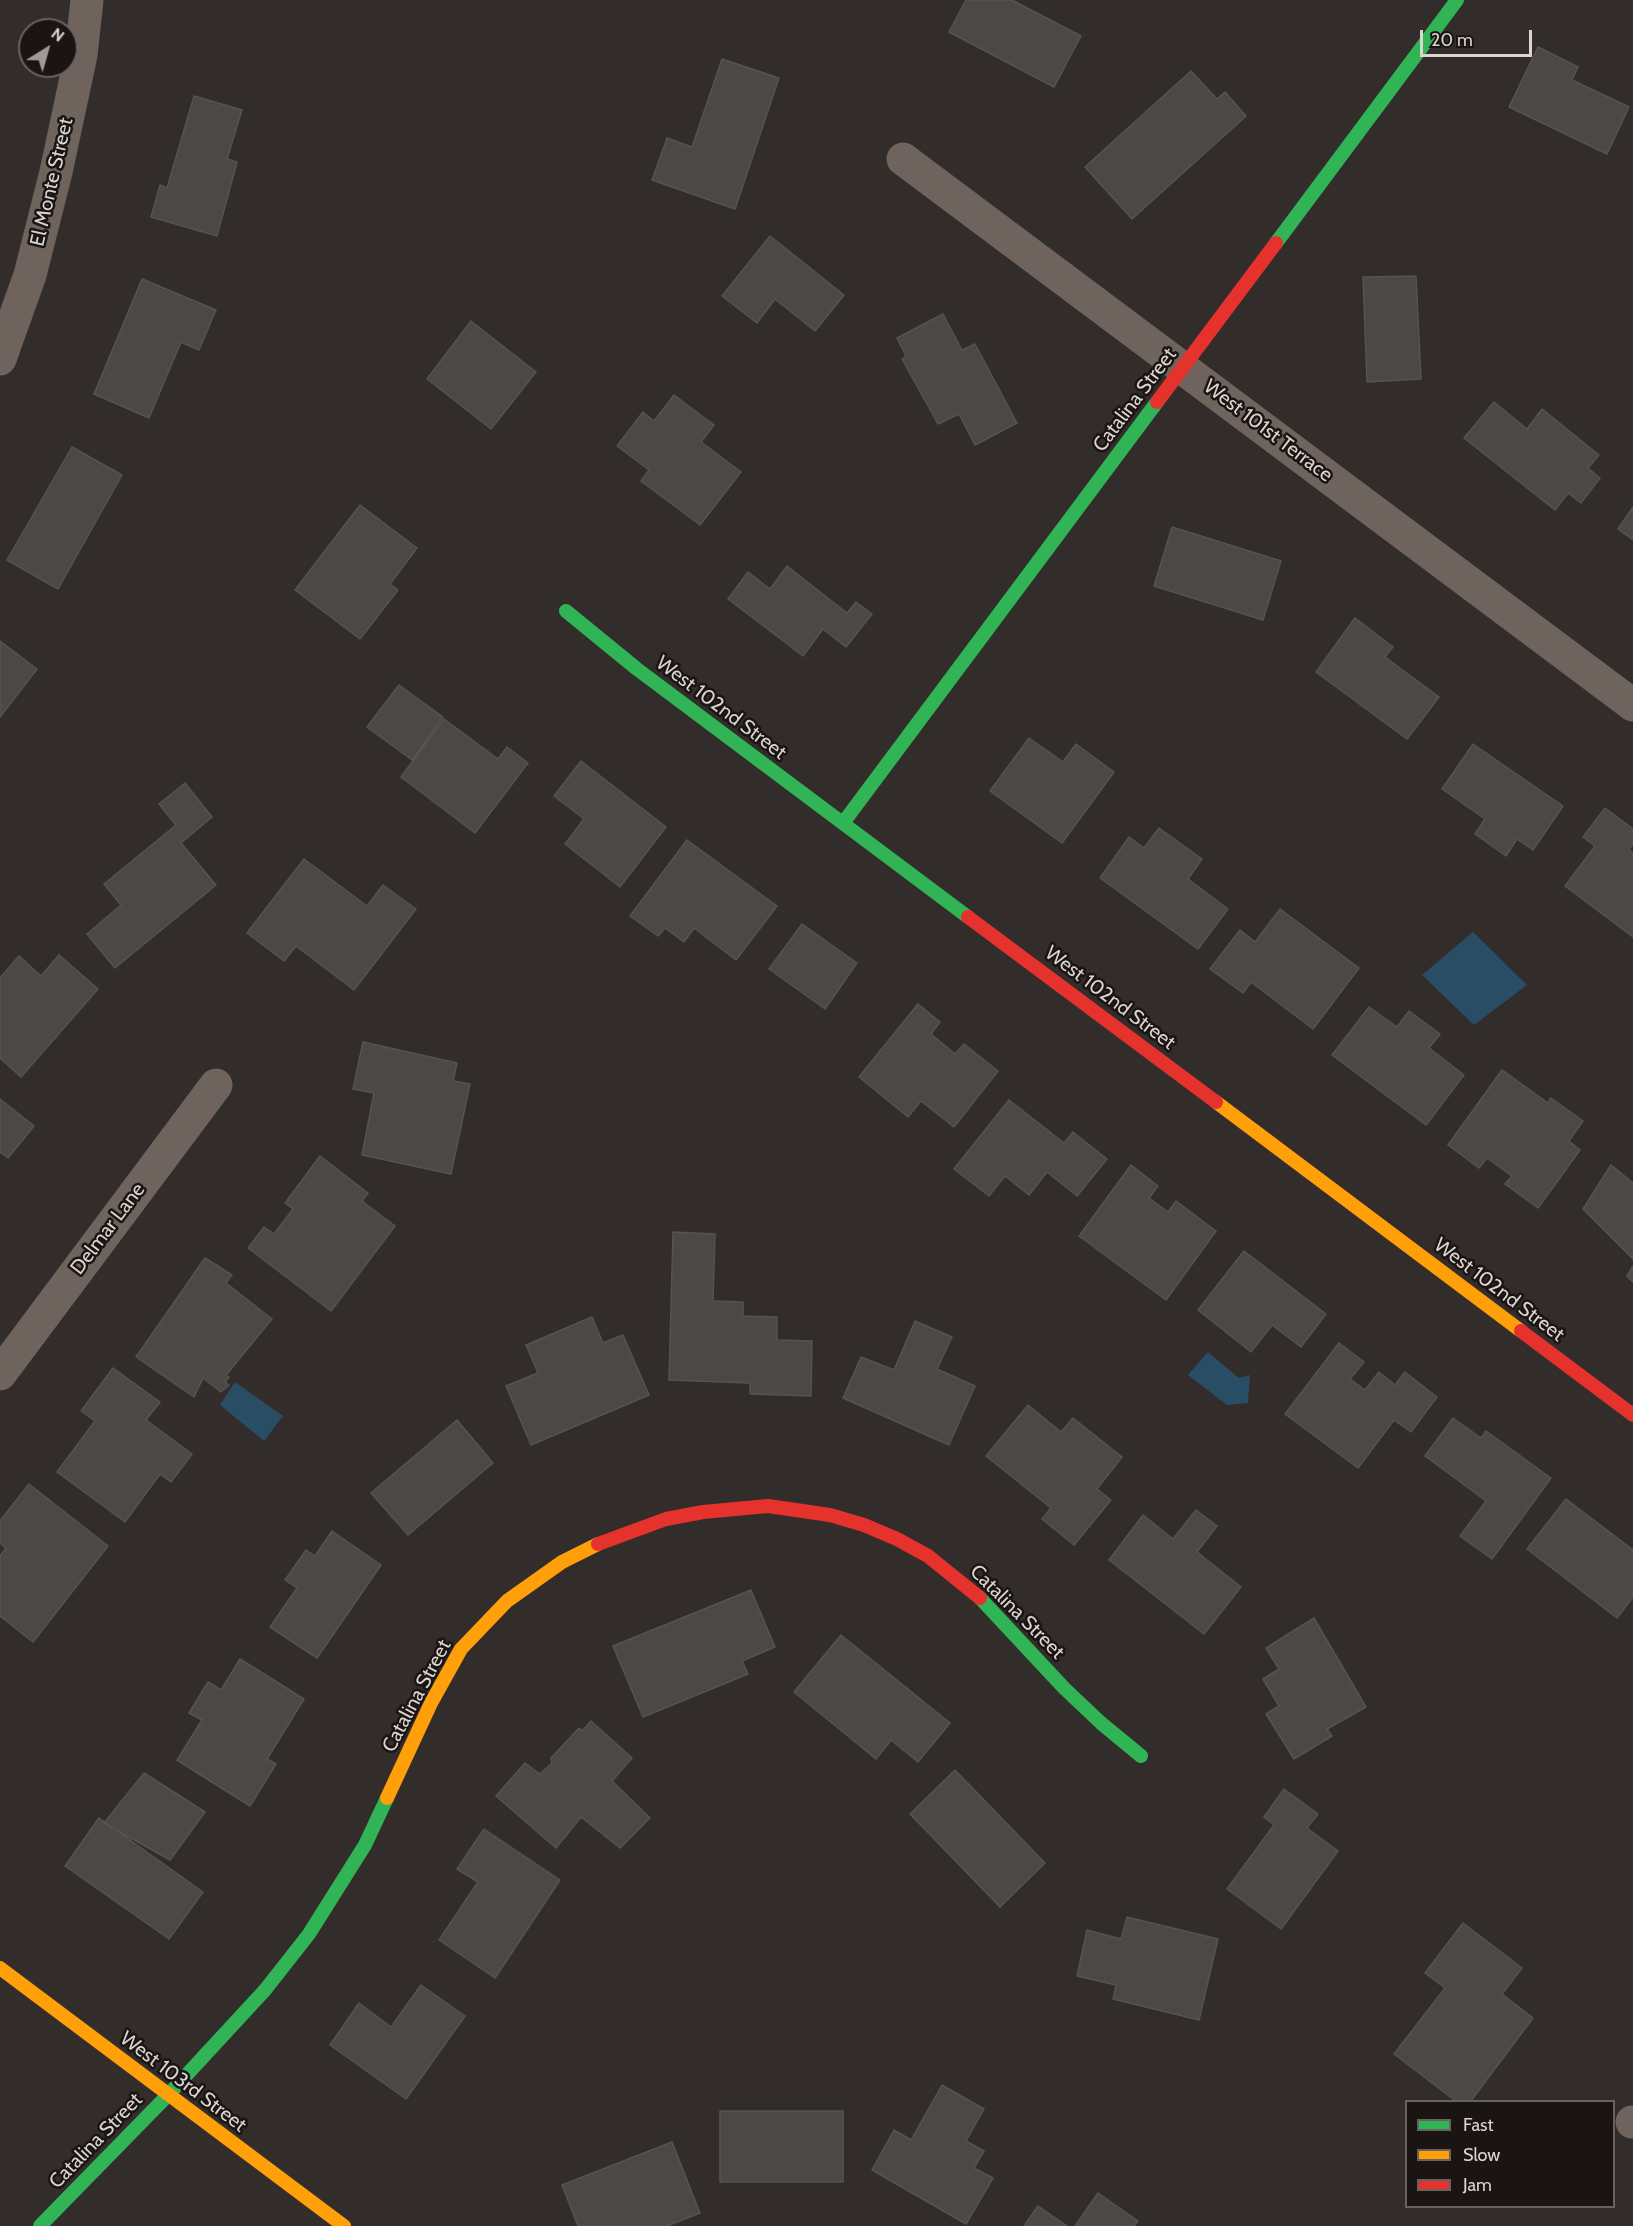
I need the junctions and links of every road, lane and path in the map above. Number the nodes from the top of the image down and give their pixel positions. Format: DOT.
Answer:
graph roads {
  1 [pos="87,0"];
  2 [pos="1458,0"];
  3 [pos="903,159"];
  4 [pos="0,359"];
  5 [pos="1183,367"];
  6 [pos="566,611"];
  7 [pos="1633,705"];
  8 [pos="843,823"];
  9 [pos="216,1085"];
  10 [pos="0,1374"];
  11 [pos="1633,1415"];
  12 [pos="1141,1756"];
  13 [pos="0,1968"];
  14 [pos="168,2095"];
  15 [pos="40,2226"];
  16 [pos="344,2226"];
  1 -- 4 [label="street, El Monte Street"];
  2 -- 5 [label="street, Catalina Street"];
  3 -- 5 [label="street, West 101st Terrace"];
  5 -- 7 [label="street, West 101st Terrace"];
  5 -- 8 [label="street, Catalina Street"];
  6 -- 8 [label="street, West 102nd Street"];
  8 -- 11 [label="street, West 102nd Street"];
  9 -- 10 [label="street, Delmar Lane"];
  12 -- 14 [label="street, Catalina Street"];
  13 -- 14 [label="street, West 103rd Street"];
  14 -- 15 [label="street, Catalina Street"];
  14 -- 16 [label="street, West 103rd Street"];
}
